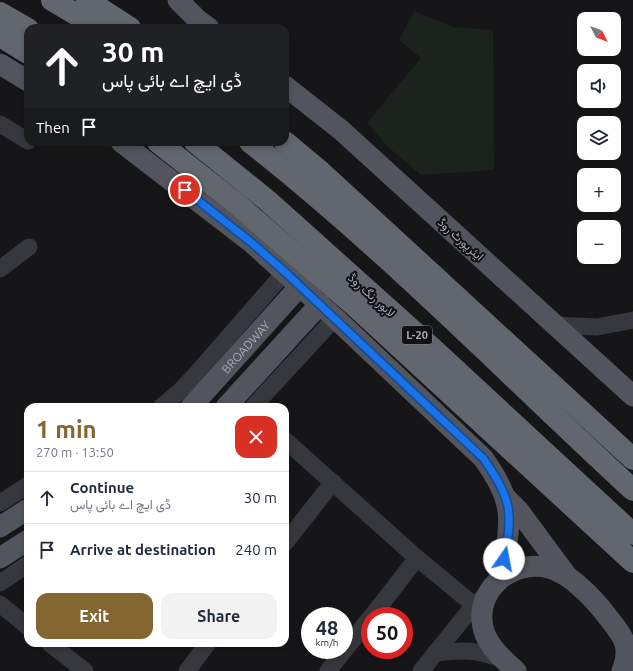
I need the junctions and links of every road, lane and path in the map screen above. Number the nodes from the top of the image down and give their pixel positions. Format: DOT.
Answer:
graph roads {
  1 [pos="52,0"];
  2 [pos="87,0"];
  3 [pos="178,0"];
  4 [pos="0,14"];
  5 [pos="91,24"];
  6 [pos="124,24"];
  7 [pos="204,24"];
  8 [pos="24,27"];
  9 [pos="0,36"];
  10 [pos="24,51"];
  11 [pos="0,64"];
  12 [pos="24,79"];
  13 [pos="289,89"];
  14 [pos="0,124"];
  15 [pos="24,138"];
  16 [pos="289,145"];
  17 [pos="126,146"];
  18 [pos="163,146"];
  19 [pos="200,146"];
  20 [pos="255,146"];
  21 [pos="29,247"];
  22 [pos="0,269"];
  23 [pos="285,272"];
  24 [pos="300,286"];
  25 [pos="327,311"];
  26 [pos="633,320"];
  27 [pos="555,325"];
  28 [pos="633,396"];
  29 [pos="166,403"];
  30 [pos="195,403"];
  31 [pos="230,403"];
  32 [pos="256,403"];
  33 [pos="289,444"];
  34 [pos="633,459"];
  35 [pos="333,482"];
  36 [pos="24,488"];
  37 [pos="633,490"];
  38 [pos="506,498"];
  39 [pos="0,503"];
  40 [pos="24,512"];
  41 [pos="0,527"];
  42 [pos="633,534"];
  43 [pos="289,538"];
  44 [pos="24,543"];
  45 [pos="0,558"];
  46 [pos="417,558"];
  47 [pos="633,562"];
  48 [pos="24,567"];
  49 [pos="567,577"];
  50 [pos="501,578"];
  51 [pos="0,583"];
  52 [pos="481,600"];
  53 [pos="0,604"];
  54 [pos="379,607"];
  55 [pos="24,624"];
  56 [pos="361,630"];
  57 [pos="54,647"];
  58 [pos="205,647"];
  59 [pos="630,650"];
  60 [pos="435,653"];
  61 [pos="510,666"];
  62 [pos="85,671"];
  63 [pos="187,671"];
  64 [pos="328,671"];
  65 [pos="421,671"];
  66 [pos="622,671"];
  1 -- 5 [label="highway"];
  2 -- 6 [label="highway"];
  3 -- 7 [label="main road"];
  4 -- 8 [label="highway"];
  9 -- 10 [label="highway"];
  11 -- 12 [label="main road"];
  13 -- 27 [label="main road, ایئرپورٹ روڈ"];
  14 -- 15 [label="street"];
  16 -- 34 [label="highway"];
  17 -- 23 [label="main road"];
  18 -- 47 [label="highway"];
  19 -- 42 [label="highway, لاہور رنگ روڈ / L-20"];
  20 -- 37 [label="highway"];
  21 -- 22 [label="street"];
  23 -- 24 [label="main road"];
  23 -- 29 [label="street"];
  24 -- 25 [label="main road"];
  24 -- 30 [label="main road, BROADWAY"];
  25 -- 31 [label="main road"];
  25 -- 32 [label="street"];
  25 -- 38 [label="main road"];
  26 -- 27 [label="street"];
  27 -- 28 [label="main road, ایئرپورٹ روڈ"];
  33 -- 35 [label="street"];
  35 -- 43 [label="street"];
  35 -- 46 [label="street"];
  36 -- 39 [label="street"];
  38 -- 49 [label="main road"];
  38 -- 50 [label="main road"];
  40 -- 41 [label="main road"];
  44 -- 45 [label="main road"];
  46 -- 52 [label="street"];
  46 -- 54 [label="street"];
  48 -- 51 [label="street"];
  49 -- 50 [label="main road"];
  49 -- 59 [label="main road"];
  50 -- 52 [label="main road"];
  52 -- 60 [label="street"];
  52 -- 61 [label="main road"];
  53 -- 55 [label="street"];
  56 -- 64 [label="street"];
  57 -- 62 [label="street"];
  58 -- 63 [label="street"];
  59 -- 66 [label="main road"];
  60 -- 61 [label="street"];
  60 -- 65 [label="street"];
}
